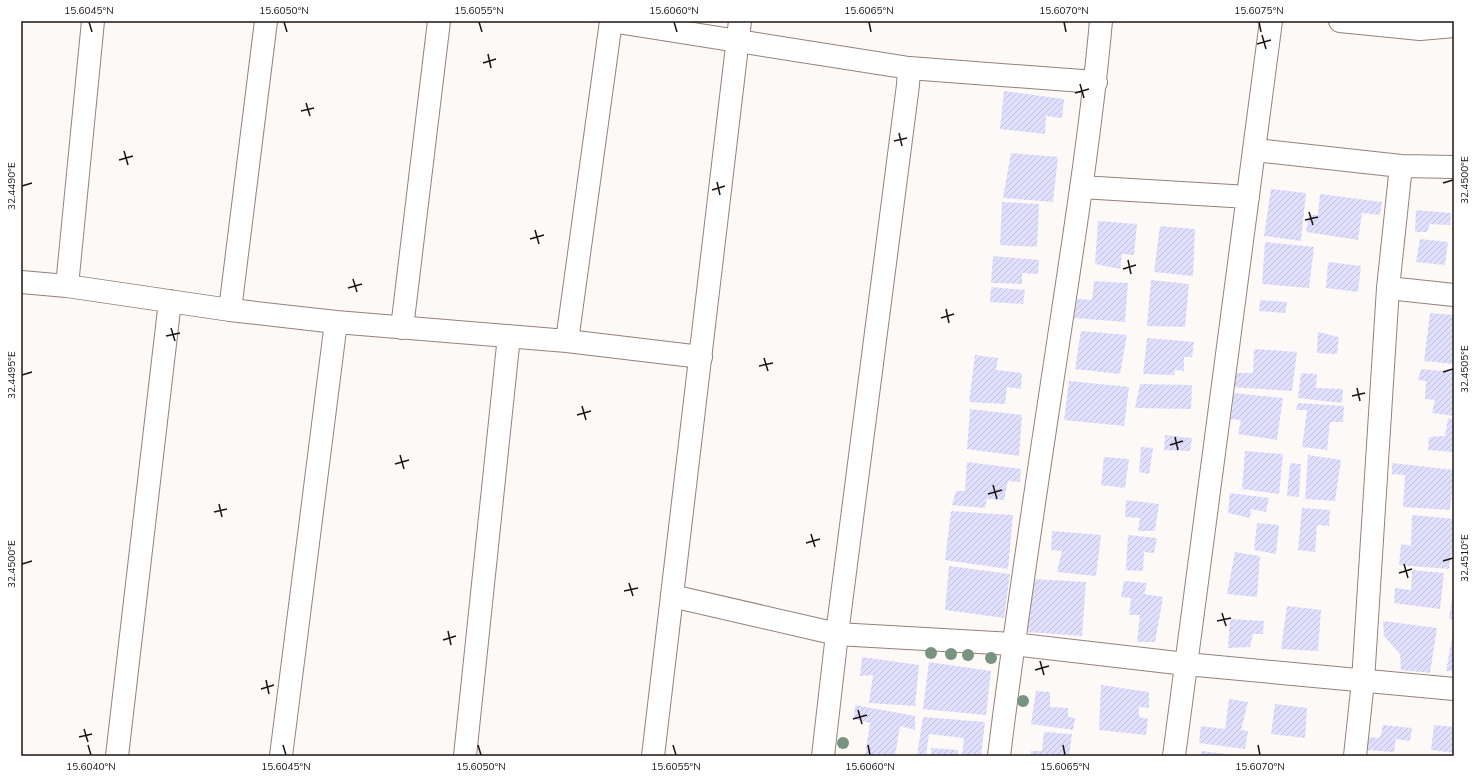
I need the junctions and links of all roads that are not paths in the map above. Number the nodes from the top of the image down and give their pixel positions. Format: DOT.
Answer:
graph roads {
  1 [pos="93,21"];
  2 [pos="266,21"];
  3 [pos="439,21"];
  4 [pos="1102,21"];
  5 [pos="1271,21"];
  6 [pos="1340,21"];
  7 [pos="1443,25"];
  8 [pos="739,31"];
  9 [pos="909,68"];
  10 [pos="1096,82"];
  11 [pos="1255,150"];
  12 [pos="1401,166"];
  13 [pos="1454,167"];
  14 [pos="1082,187"];
  15 [pos="1248,198"];
  16 [pos="21,282"];
  17 [pos="67,286"];
  18 [pos="1388,288"];
  19 [pos="1454,295"];
  20 [pos="170,300"];
  21 [pos="230,310"];
  22 [pos="336,322"];
  23 [pos="402,328"];
  24 [pos="509,336"];
  25 [pos="567,341"];
  26 [pos="701,357"];
  27 [pos="672,596"];
  28 [pos="837,634"];
  29 [pos="1013,644"];
  30 [pos="1186,664"];
  31 [pos="1363,680"];
  32 [pos="1454,689"];
  33 [pos="117,756"];
  34 [pos="281,756"];
  35 [pos="465,756"];
  36 [pos="653,756"];
  37 [pos="823,756"];
  38 [pos="999,756"];
  39 [pos="1174,756"];
  40 [pos="1355,756"];
  1 -- 17 [label="street"];
  2 -- 21 [label="street"];
  3 -- 23 [label="street"];
  4 -- 10 [label="street"];
  5 -- 11 [label="street"];
  6 -- 7 [label="street"];
  8 -- 9 [label="street"];
  8 -- 25 [label="street"];
  8 -- 26 [label="street"];
  9 -- 10 [label="street"];
  9 -- 28 [label="street"];
  10 -- 14 [label="street"];
  11 -- 12 [label="street"];
  11 -- 15 [label="street"];
  12 -- 13 [label="street"];
  12 -- 18 [label="street"];
  14 -- 15 [label="street"];
  14 -- 29 [label="street"];
  15 -- 30 [label="street"];
  16 -- 17 [label="street"];
  17 -- 20 [label="street"];
  18 -- 19 [label="street"];
  18 -- 31 [label="street"];
  20 -- 21 [label="street"];
  20 -- 33 [label="street"];
  21 -- 22 [label="street"];
  22 -- 23 [label="street"];
  22 -- 34 [label="street"];
  23 -- 24 [label="street"];
  24 -- 25 [label="street"];
  24 -- 35 [label="street"];
  25 -- 26 [label="street"];
  26 -- 27 [label="street"];
  27 -- 28 [label="street"];
  27 -- 36 [label="street"];
  28 -- 29 [label="street"];
  28 -- 37 [label="street"];
  29 -- 30 [label="street"];
  29 -- 38 [label="street"];
  30 -- 31 [label="street"];
  30 -- 39 [label="street"];
  31 -- 32 [label="street"];
  31 -- 40 [label="street"];
}
